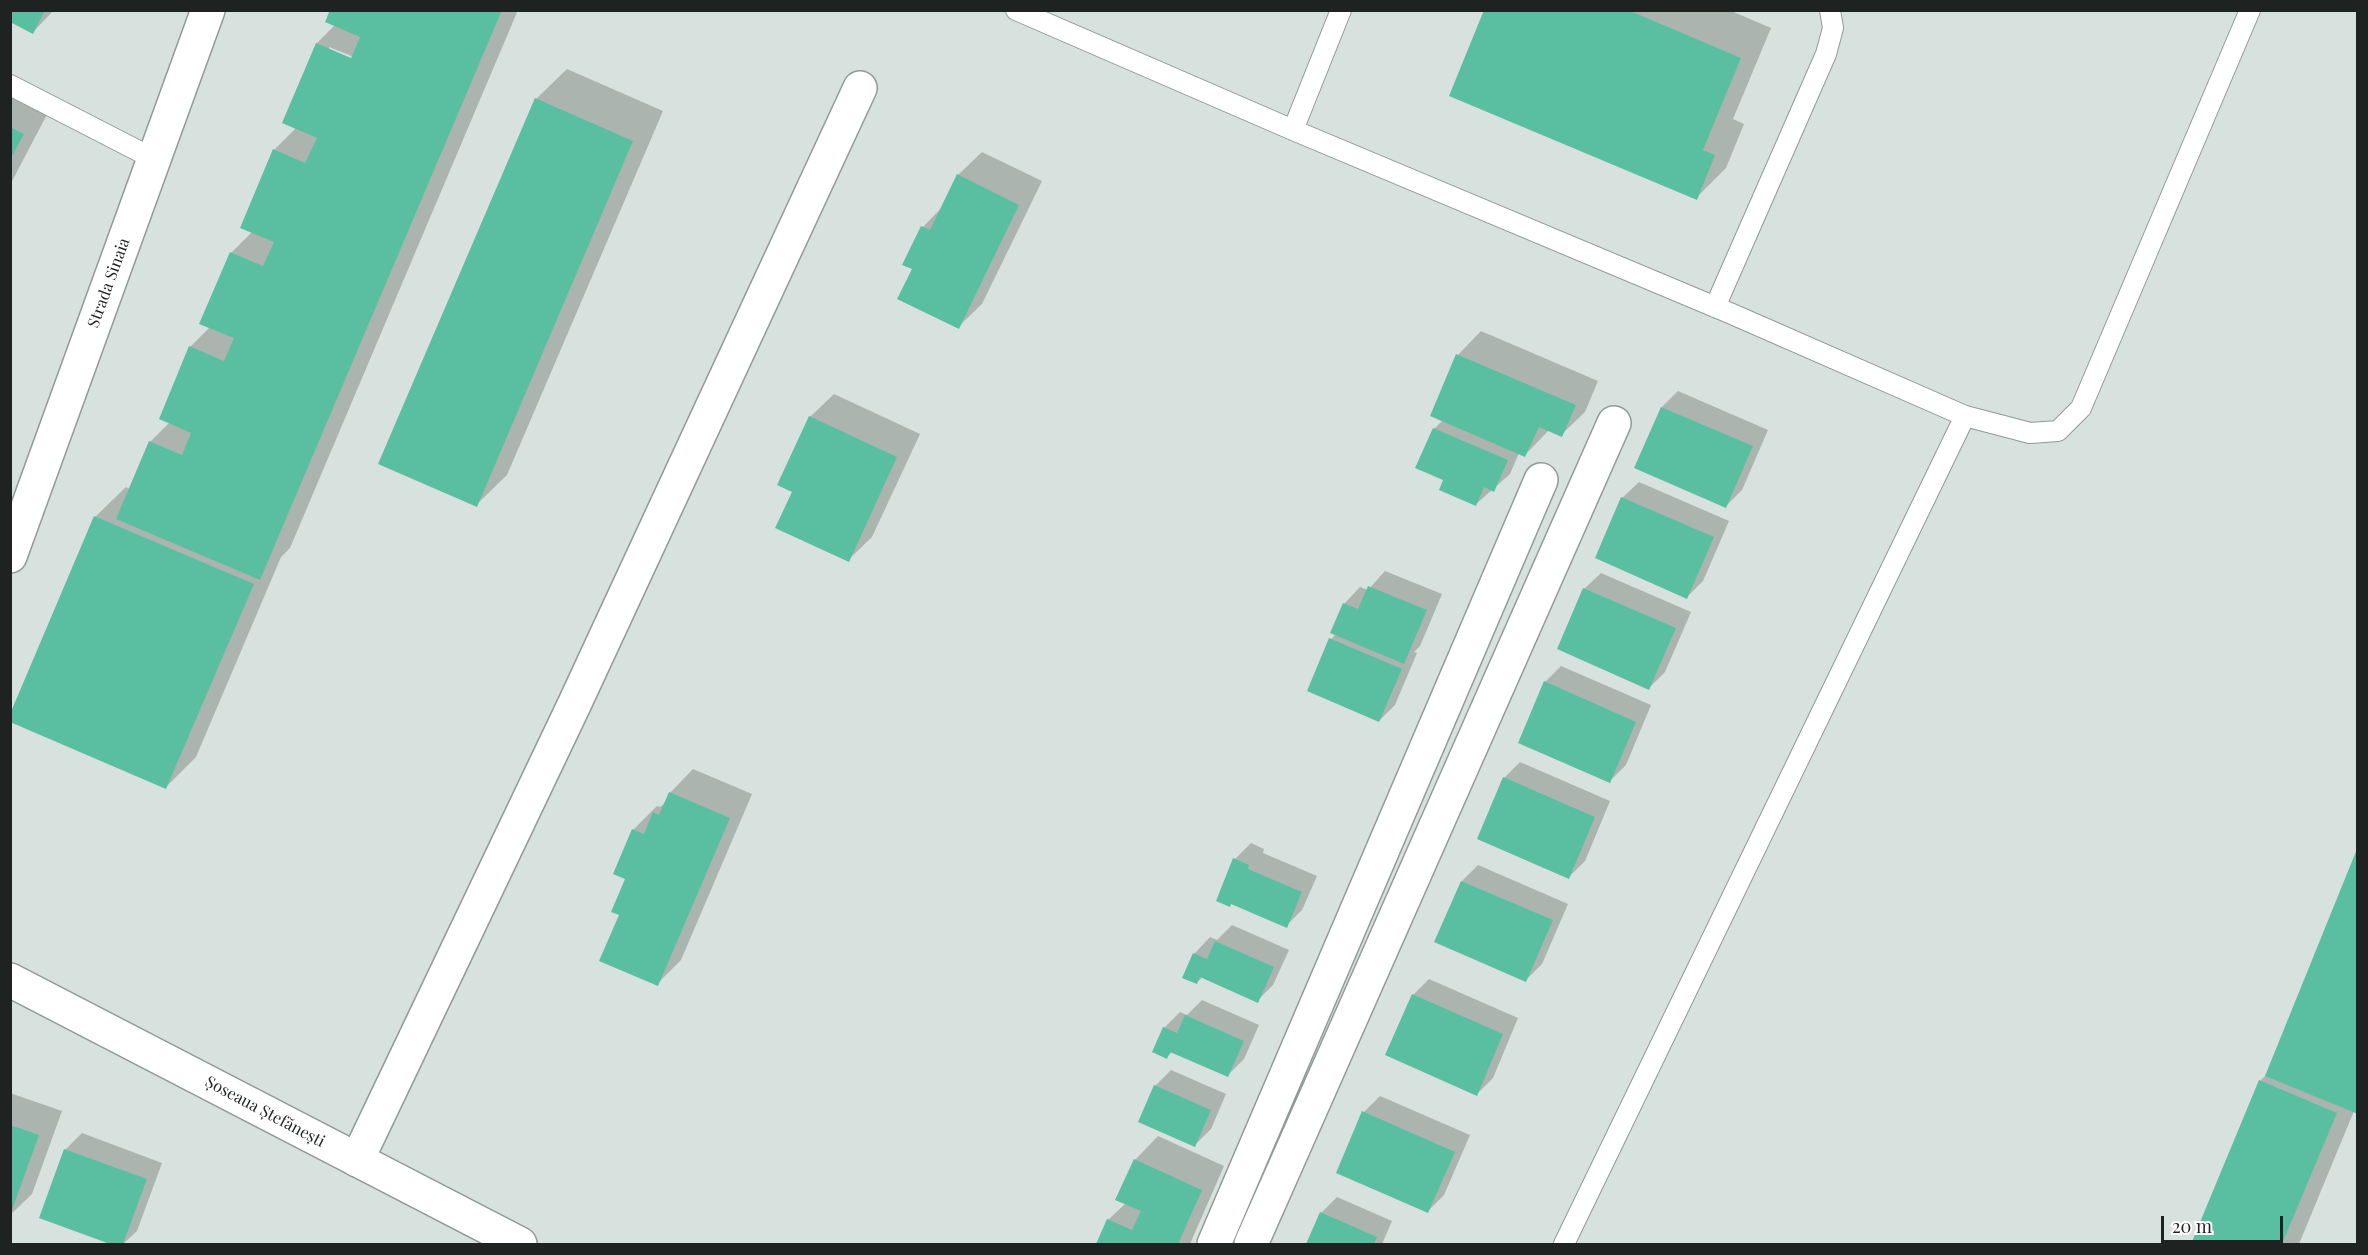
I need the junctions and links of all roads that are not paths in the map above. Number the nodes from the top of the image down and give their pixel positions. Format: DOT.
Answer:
graph roads {
  1 [pos="208,10"];
  2 [pos="1016,10"];
  3 [pos="1341,10"];
  4 [pos="1830,10"];
  5 [pos="2250,10"];
  6 [pos="10,85"];
  7 [pos="860,88"];
  8 [pos="1293,130"];
  9 [pos="154,159"];
  10 [pos="1715,307"];
  11 [pos="1965,416"];
  12 [pos="1614,423"];
  13 [pos="1541,480"];
  14 [pos="12,547"];
  15 [pos="10,980"];
  16 [pos="357,1160"];
  17 [pos="520,1245"];
  18 [pos="1214,1245"];
  19 [pos="1251,1245"];
  20 [pos="1564,1245"];
  1 -- 9 [label="street, Strada Sinaia"];
  2 -- 8 [label="lane"];
  3 -- 8 [label="lane"];
  4 -- 10 [label="lane"];
  5 -- 11 [label="lane"];
  6 -- 9 [label="lane"];
  7 -- 16 [label="street"];
  8 -- 10 [label="lane"];
  9 -- 14 [label="street, Strada Sinaia"];
  10 -- 11 [label="lane"];
  11 -- 20 [label="lane"];
  12 -- 19 [label="street"];
  13 -- 18 [label="street"];
  15 -- 16 [label="street, Șoseaua Ștefănești"];
  16 -- 17 [label="street, Șoseaua Ștefănești"];
}
